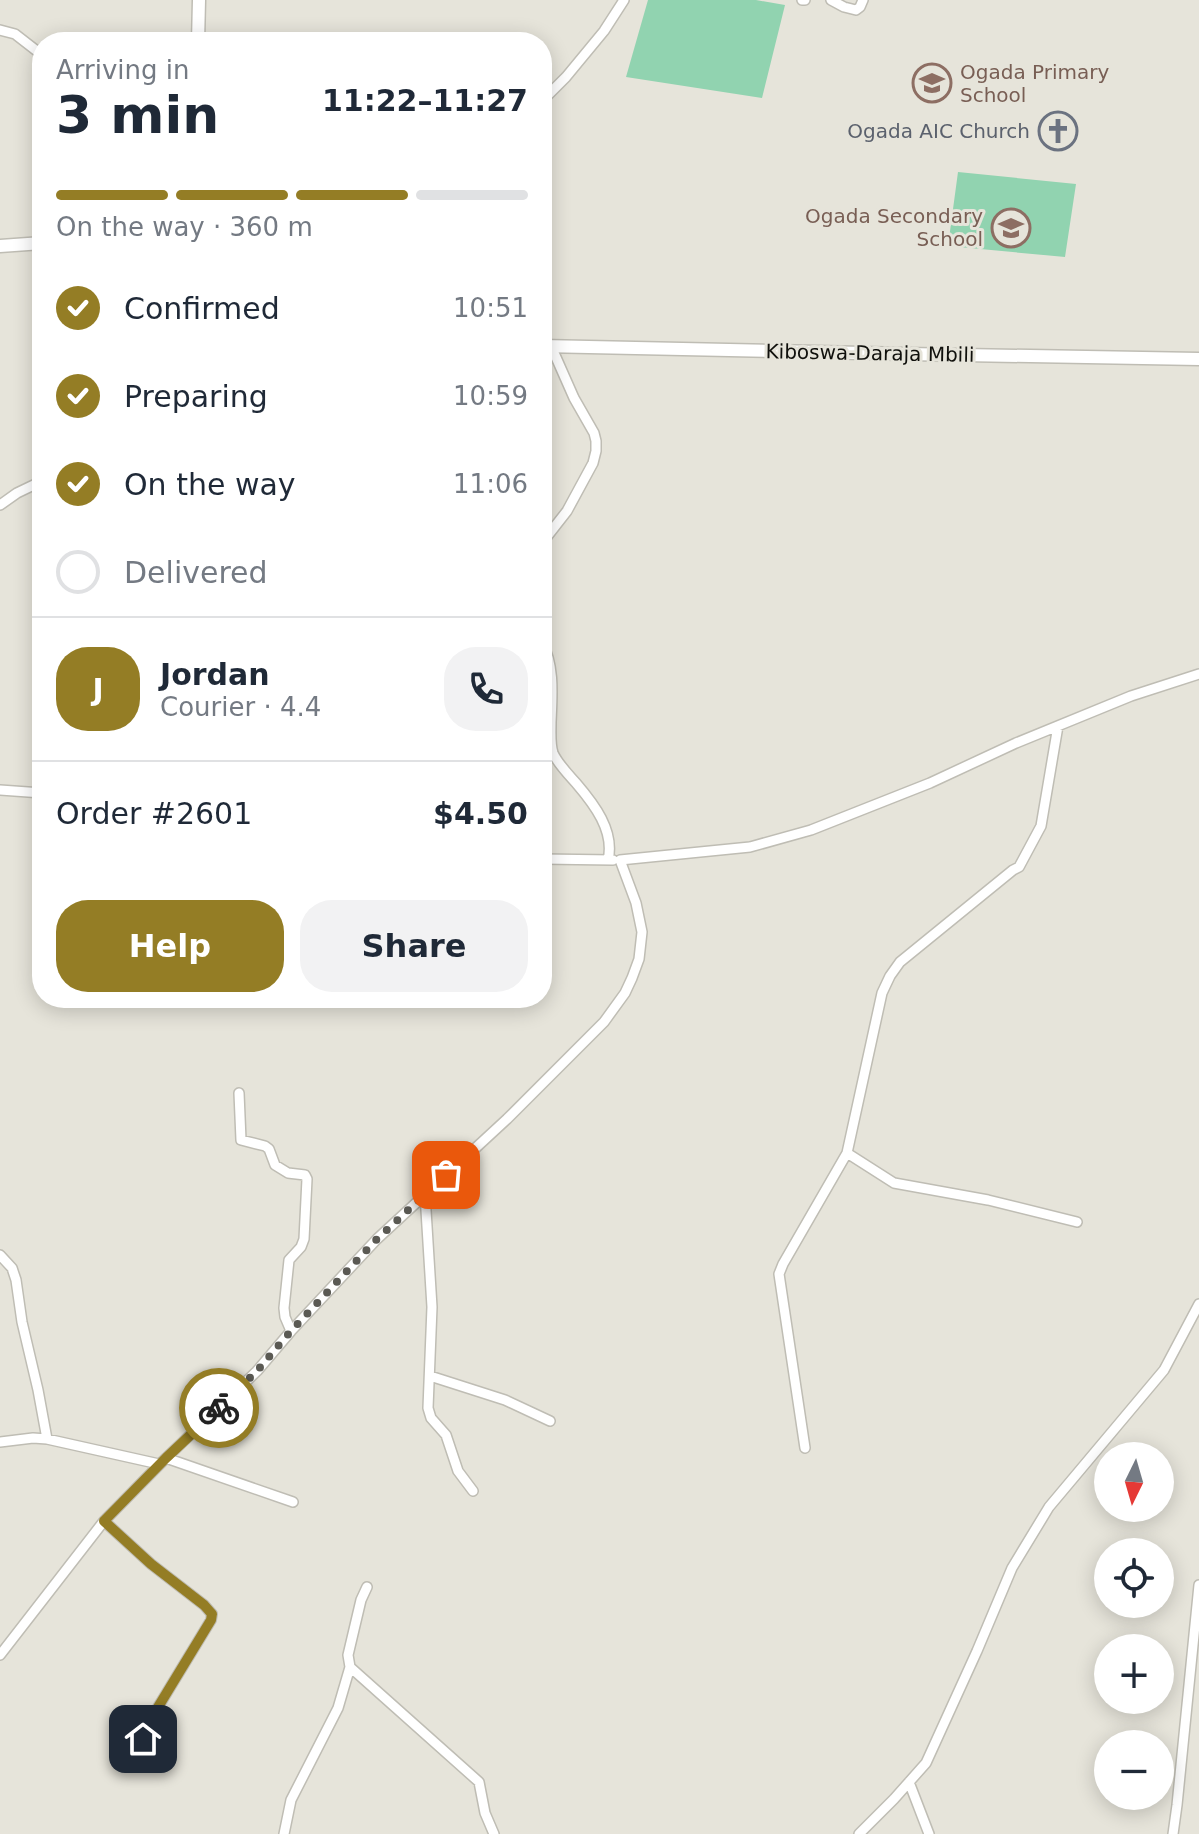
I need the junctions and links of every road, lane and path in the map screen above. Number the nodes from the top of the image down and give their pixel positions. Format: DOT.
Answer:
graph roads {
  1 [pos="199,0"];
  2 [pos="624,0"];
  3 [pos="831,0"];
  4 [pos="863,0"];
  5 [pos="0,30"];
  6 [pos="198,32"];
  7 [pos="32,47"];
  8 [pos="552,91"];
  9 [pos="32,244"];
  10 [pos="0,246"];
  11 [pos="552,346"];
  12 [pos="552,357"];
  13 [pos="1199,359"];
  14 [pos="32,486"];
  15 [pos="0,505"];
  16 [pos="552,530"];
  17 [pos="1199,674"];
  18 [pos="1058,726"];
  19 [pos="552,746"];
  20 [pos="3,788"];
  21 [pos="32,792"];
  22 [pos="552,860"];
  23 [pos="608,860"];
  24 [pos="620,860"];
  25 [pos="239,1093"];
  26 [pos="847,1153"];
  27 [pos="425,1194"];
  28 [pos="1077,1222"];
  29 [pos="0,1255"];
  30 [pos="1199,1304"];
  31 [pos="291,1331"];
  32 [pos="430,1376"];
  33 [pos="550,1421"];
  34 [pos="47,1439"];
  35 [pos="0,1442"];
  36 [pos="805,1448"];
  37 [pos="163,1461"];
  38 [pos="473,1491"];
  39 [pos="293,1502"];
  40 [pos="104,1521"];
  41 [pos="1199,1585"];
  42 [pos="367,1587"];
  43 [pos="0,1655"];
  44 [pos="350,1667"];
  45 [pos="133,1765"];
  46 [pos="909,1782"];
  47 [pos="284,1834"];
  48 [pos="494,1834"];
  49 [pos="859,1834"];
  50 [pos="929,1834"];
  51 [pos="1173,1834"];
  1 -- 6 [label="main road"];
  2 -- 8 [label="street"];
  3 -- 4 [label="street"];
  5 -- 7 [label="street"];
  9 -- 10 [label="main road"];
  11 -- 13 [label="main road, Kiboswa-Daraja Mbili"];
  12 -- 16 [label="street"];
  14 -- 15 [label="street"];
  17 -- 18 [label="street"];
  18 -- 24 [label="street"];
  18 -- 26 [label="street"];
  19 -- 23 [label="street"];
  20 -- 21 [label="street"];
  22 -- 23 [label="street"];
  23 -- 24 [label="street"];
  24 -- 27 [label="street"];
  25 -- 31 [label="street"];
  26 -- 28 [label="street"];
  26 -- 36 [label="street"];
  27 -- 31 [label="street"];
  27 -- 32 [label="street"];
  29 -- 34 [label="street"];
  30 -- 46 [label="street"];
  31 -- 37 [label="street"];
  32 -- 33 [label="street"];
  32 -- 38 [label="street"];
  34 -- 35 [label="street"];
  34 -- 37 [label="street"];
  37 -- 39 [label="street"];
  37 -- 40 [label="street"];
  40 -- 43 [label="street"];
  40 -- 45 [label="street"];
  41 -- 51 [label="street"];
  42 -- 44 [label="street"];
  44 -- 47 [label="street"];
  44 -- 48 [label="street"];
  46 -- 49 [label="street"];
  46 -- 50 [label="street"];
}
